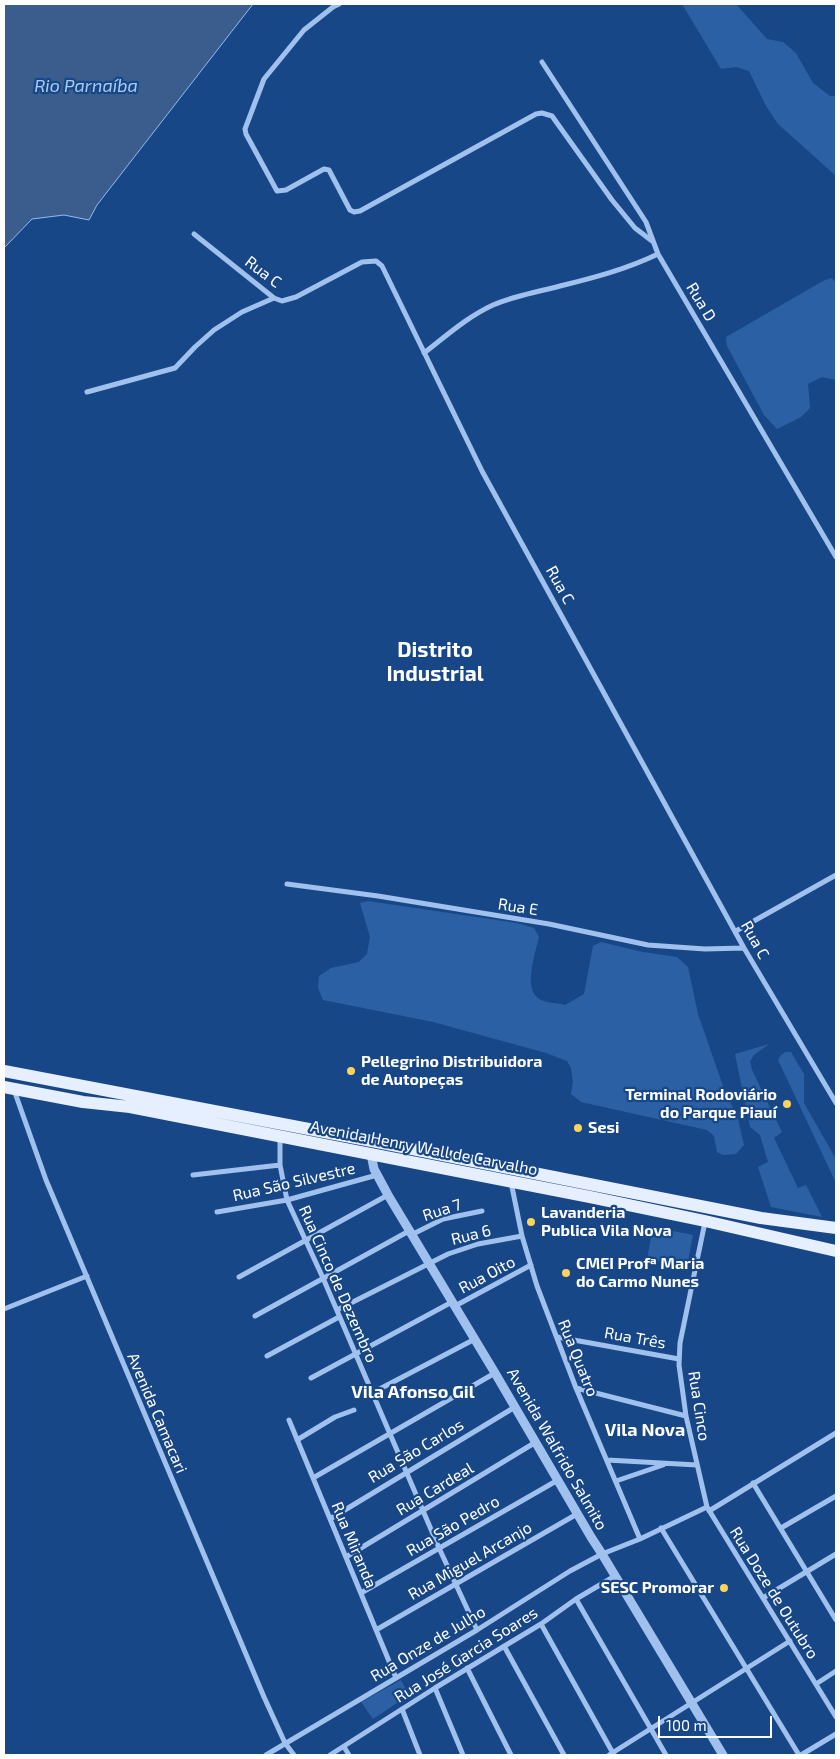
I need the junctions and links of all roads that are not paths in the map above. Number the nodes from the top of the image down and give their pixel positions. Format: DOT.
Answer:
graph roads {
  1 [pos="340,4"];
  2 [pos="542,62"];
  3 [pos="194,234"];
  4 [pos="652,241"];
  5 [pos="658,254"];
  6 [pos="274,298"];
  7 [pos="424,353"];
  8 [pos="87,392"];
  9 [pos="836,557"];
  10 [pos="836,875"];
  11 [pos="287,884"];
  12 [pos="736,931"];
  13 [pos="744,948"];
  14 [pos="7,1071"];
  15 [pos="81,1085"];
  16 [pos="8,1088"];
  17 [pos="78,1101"];
  18 [pos="836,1104"];
  19 [pos="299,1134"];
  20 [pos="280,1136"];
  21 [pos="377,1142"];
  22 [pos="371,1154"];
  23 [pos="280,1165"];
  24 [pos="193,1175"];
  25 [pos="377,1175"];
  26 [pos="542,1181"];
  27 [pos="511,1182"];
  28 [pos="388,1195"];
  29 [pos="287,1200"];
  30 [pos="482,1211"];
  31 [pos="217,1212"];
  32 [pos="705,1221"];
  33 [pos="834,1228"];
  34 [pos="410,1233"];
  35 [pos="522,1236"];
  36 [pos="306,1240"];
  37 [pos="793,1242"];
  38 [pos="836,1251"];
  39 [pos="429,1263"];
  40 [pos="531,1266"];
  41 [pos="87,1276"];
  42 [pos="240,1277"];
  43 [pos="323,1278"];
  44 [pos="454,1304"];
  45 [pos="4,1309"];
  46 [pos="337,1310"];
  47 [pos="255,1316"];
  48 [pos="339,1317"];
  49 [pos="556,1337"];
  50 [pos="475,1339"];
  51 [pos="356,1354"];
  52 [pos="267,1356"];
  53 [pos="679,1358"];
  54 [pos="495,1372"];
  55 [pos="311,1378"];
  56 [pos="576,1388"];
  57 [pos="372,1393"];
  58 [pos="515,1406"];
  59 [pos="354,1410"];
  60 [pos="686,1416"];
  61 [pos="289,1420"];
  62 [pos="391,1433"];
  63 [pos="836,1433"];
  64 [pos="297,1440"];
  65 [pos="537,1442"];
  66 [pos="607,1460"];
  67 [pos="666,1464"];
  68 [pos="697,1465"];
  69 [pos="407,1471"];
  70 [pos="313,1478"];
  71 [pos="558,1480"];
  72 [pos="616,1481"];
  73 [pos="753,1483"];
  74 [pos="836,1496"];
  75 [pos="708,1509"];
  76 [pos="423,1510"];
  77 [pos="577,1514"];
  78 [pos="330,1519"];
  79 [pos="662,1528"];
  80 [pos="781,1528"];
  81 [pos="640,1539"];
  82 [pos="439,1548"];
  83 [pos="602,1554"];
  84 [pos="836,1554"];
  85 [pos="346,1557"];
  86 [pos="807,1572"];
  87 [pos="615,1576"];
  88 [pos="455,1584"];
  89 [pos="361,1593"];
  90 [pos="763,1598"];
  91 [pos="576,1599"];
  92 [pos="836,1620"];
  93 [pos="541,1624"];
  94 [pos="376,1630"];
  95 [pos="477,1630"];
  96 [pos="790,1641"];
  97 [pos="504,1646"];
  98 [pos="467,1668"];
  99 [pos="747,1668"];
  100 [pos="836,1671"];
  101 [pos="396,1678"];
  102 [pos="816,1684"];
  103 [pos="435,1688"];
  104 [pos="692,1703"];
  105 [pos="402,1709"];
  106 [pos="836,1717"];
  107 [pos="651,1730"];
  108 [pos="836,1734"];
  109 [pos="286,1743"];
  110 [pos="344,1746"];
  111 [pos="612,1754"];
  112 [pos="266,1755"];
  113 [pos="294,1755"];
  114 [pos="330,1755"];
  115 [pos="350,1755"];
  116 [pos="420,1755"];
  117 [pos="463,1755"];
  118 [pos="512,1755"];
  119 [pos="564,1755"];
  120 [pos="666,1755"];
  121 [pos="723,1755"];
  122 [pos="800,1755"];
  1 -- 4 [label="street"];
  2 -- 4 [label="street, Rua D"];
  3 -- 6 [label="street, Rua C"];
  4 -- 5 [label="street, Rua D"];
  5 -- 7 [label="street"];
  5 -- 9 [label="street, Rua D"];
  6 -- 7 [label="street, Rua C"];
  6 -- 8 [label="street"];
  7 -- 12 [label="street, Rua C"];
  10 -- 12 [label="street"];
  11 -- 13 [label="street, Rua E"];
  12 -- 13 [label="street, Rua C"];
  13 -- 18 [label="street, Rua C"];
  14 -- 15 [label="main road, Avenida Henry Wall de Carvalho"];
  14 -- 16 [label="main road"];
  15 -- 17 [label="main road"];
  15 -- 19 [label="main road, Avenida Henry Wall de Carvalho"];
  16 -- 17 [label="main road, Avenida Henry Wall de Carvalho"];
  16 -- 41 [label="street, Avenida Camacari"];
  17 -- 20 [label="main road, Avenida Henry Wall de Carvalho"];
  19 -- 20 [label="main road, Avenida Henry Wall de Carvalho"];
  19 -- 21 [label="main road, Avenida Henry Wall de Carvalho"];
  19 -- 22 [label="main road, Avenida Henry Wall de Carvalho"];
  20 -- 23 [label="street, Rua Cinco de Dezembro"];
  21 -- 22 [label="main road"];
  21 -- 26 [label="main road, Avenida Henry Wall de Carvalho"];
  22 -- 25 [label="street, Avenida Walfrido Salmito"];
  22 -- 27 [label="main road, Avenida Henry Wall de Carvalho"];
  23 -- 24 [label="street"];
  23 -- 29 [label="street, Rua Cinco de Dezembro"];
  25 -- 28 [label="street, Avenida Walfrido Salmito"];
  25 -- 29 [label="street, Rua São Silvestre"];
  26 -- 27 [label="main road, Avenida Henry Wall de Carvalho"];
  26 -- 32 [label="main road, Avenida Henry Wall de Carvalho"];
  26 -- 33 [label="main road, Avenida Henry Wall de Carvalho"];
  27 -- 35 [label="street, Rua Quatro"];
  28 -- 34 [label="street, Avenida Walfrido Salmito"];
  28 -- 36 [label="street"];
  29 -- 31 [label="street, Rua São Silvestre"];
  29 -- 36 [label="street, Rua Cinco de Dezembro"];
  30 -- 34 [label="street, Rua 7"];
  32 -- 37 [label="main road, Avenida Henry Wall de Carvalho"];
  32 -- 53 [label="street, Rua Cinco"];
  33 -- 37 [label="main road"];
  34 -- 39 [label="street, Avenida Walfrido Salmito"];
  34 -- 43 [label="street, Rua 7"];
  35 -- 39 [label="street, Rua 6"];
  35 -- 40 [label="street, Rua Quatro"];
  36 -- 42 [label="street"];
  36 -- 43 [label="street, Rua Cinco de Dezembro"];
  37 -- 38 [label="main road, Avenida Henry Wall de Carvalho"];
  39 -- 44 [label="street, Avenida Walfrido Salmito"];
  39 -- 46 [label="street, Rua 6"];
  40 -- 44 [label="street, Rua Oito"];
  40 -- 49 [label="street, Rua Quatro"];
  41 -- 45 [label="street"];
  41 -- 109 [label="street, Avenida Camacari"];
  43 -- 46 [label="street, Rua Cinco de Dezembro"];
  43 -- 47 [label="street, Rua 7"];
  44 -- 50 [label="street, Avenida Walfrido Salmito"];
  44 -- 51 [label="street, Rua Oito"];
  46 -- 48 [label="street, Rua Cinco de Dezembro"];
  48 -- 51 [label="street, Rua Cinco de Dezembro"];
  48 -- 52 [label="street"];
  49 -- 53 [label="street, Rua Três"];
  49 -- 56 [label="street, Rua Quatro"];
  50 -- 54 [label="street, Avenida Walfrido Salmito"];
  50 -- 57 [label="street"];
  51 -- 55 [label="street, Rua Oito"];
  51 -- 57 [label="street, Rua Cinco de Dezembro"];
  53 -- 60 [label="street, Rua Cinco"];
  54 -- 58 [label="street, Avenida Walfrido Salmito"];
  54 -- 62 [label="street"];
  56 -- 60 [label="street"];
  56 -- 66 [label="street, Rua Quatro"];
  57 -- 62 [label="street, Rua Cinco de Dezembro"];
  58 -- 65 [label="street, Avenida Walfrido Salmito"];
  58 -- 69 [label="street, Rua São Carlos"];
  59 -- 64 [label="street"];
  60 -- 68 [label="street, Rua Cinco"];
  61 -- 64 [label="street, Rua Miranda"];
  62 -- 69 [label="street, Rua Cinco de Dezembro"];
  62 -- 70 [label="street"];
  63 -- 73 [label="street, Rua Onze de Julho"];
  64 -- 70 [label="street, Rua Miranda"];
  65 -- 71 [label="street, Avenida Walfrido Salmito"];
  65 -- 76 [label="street, Rua Cardeal"];
  66 -- 67 [label="street"];
  66 -- 72 [label="street, Rua Quatro"];
  67 -- 68 [label="street"];
  67 -- 72 [label="street"];
  68 -- 75 [label="street, Rua Cinco"];
  69 -- 76 [label="street, Rua Cinco de Dezembro"];
  69 -- 78 [label="street, Rua São Carlos"];
  70 -- 78 [label="street, Rua Miranda"];
  71 -- 77 [label="street, Avenida Walfrido Salmito"];
  71 -- 82 [label="street, Rua São Pedro"];
  72 -- 81 [label="street, Rua Quatro"];
  73 -- 75 [label="street, Rua Onze de Julho"];
  73 -- 80 [label="street"];
  74 -- 80 [label="street"];
  75 -- 79 [label="street, Rua Onze de Julho"];
  75 -- 90 [label="street, Rua Doze de Outubro"];
  76 -- 82 [label="street, Rua Cinco de Dezembro"];
  76 -- 85 [label="street, Rua Cardeal"];
  77 -- 83 [label="street, Avenida Walfrido Salmito"];
  77 -- 88 [label="street, Rua Miguel Arcanjo"];
  78 -- 85 [label="street, Rua Miranda"];
  79 -- 81 [label="street, Rua Onze de Julho"];
  79 -- 99 [label="street"];
  80 -- 86 [label="street"];
  81 -- 83 [label="street, Rua Onze de Julho"];
  82 -- 88 [label="street, Rua Cinco de Dezembro"];
  82 -- 89 [label="street, Rua São Pedro"];
  83 -- 87 [label="street, Avenida Walfrido Salmito"];
  83 -- 95 [label="street, Rua Onze de Julho"];
  84 -- 86 [label="street"];
  85 -- 89 [label="street, Rua Miranda"];
  86 -- 90 [label="street"];
  86 -- 92 [label="street"];
  87 -- 91 [label="street, Rua José Garcia Soares"];
  87 -- 104 [label="street, Avenida Walfrido Salmito"];
  88 -- 94 [label="street, Rua Miguel Arcanjo"];
  88 -- 95 [label="street, Rua Cinco de Dezembro"];
  89 -- 94 [label="street, Rua Miranda"];
  90 -- 96 [label="street, Rua Doze de Outubro"];
  91 -- 93 [label="street, Rua José Garcia Soares"];
  91 -- 107 [label="street"];
  93 -- 97 [label="street, Rua José Garcia Soares"];
  93 -- 111 [label="street"];
  94 -- 101 [label="street, Rua Miranda"];
  95 -- 101 [label="street, Rua Onze de Julho"];
  96 -- 99 [label="street"];
  96 -- 102 [label="street, Rua Doze de Outubro"];
  97 -- 98 [label="street, Rua José Garcia Soares"];
  97 -- 119 [label="street"];
  98 -- 103 [label="street, Rua José Garcia Soares"];
  98 -- 118 [label="street"];
  99 -- 104 [label="street"];
  99 -- 122 [label="street"];
  100 -- 102 [label="street"];
  101 -- 109 [label="street, Rua Onze de Julho"];
  102 -- 106 [label="street, Rua Doze de Outubro"];
  103 -- 105 [label="street, Rua José Garcia Soares"];
  103 -- 117 [label="street"];
  104 -- 107 [label="street"];
  104 -- 121 [label="street, Avenida Walfrido Salmito"];
  105 -- 110 [label="street, Rua José Garcia Soares"];
  105 -- 116 [label="street"];
  107 -- 111 [label="street"];
  107 -- 120 [label="street"];
  108 -- 122 [label="street"];
  109 -- 112 [label="street, Rua Onze de Julho"];
  109 -- 113 [label="street, Avenida Camacari"];
  110 -- 114 [label="street, Rua José Garcia Soares"];
  110 -- 115 [label="street"];
}
